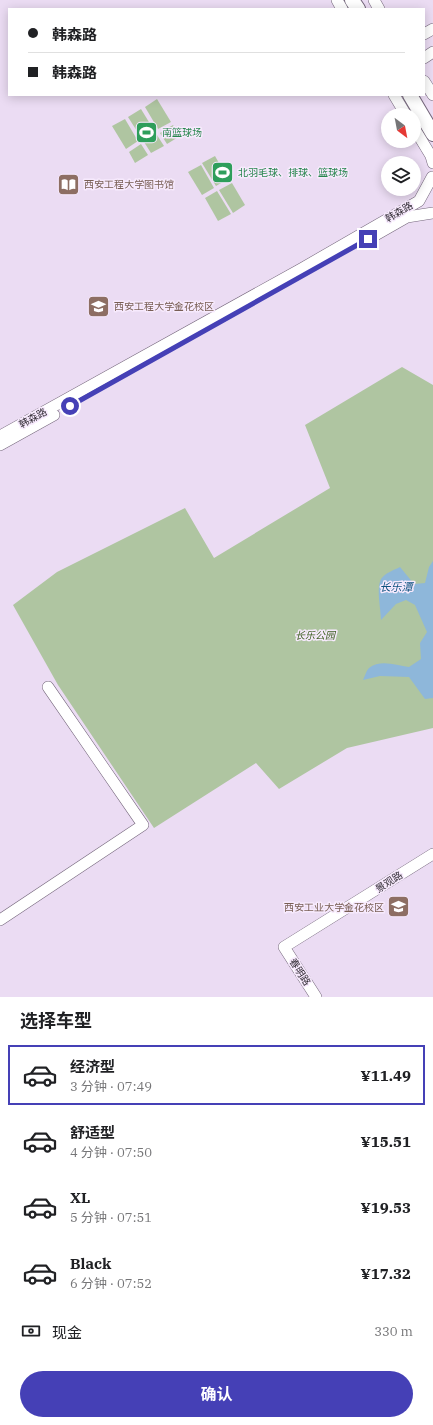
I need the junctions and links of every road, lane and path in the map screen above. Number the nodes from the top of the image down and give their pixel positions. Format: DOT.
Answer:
graph roads {
  1 [pos="362,4"];
  2 [pos="376,8"];
  3 [pos="425,83"];
  4 [pos="433,95"];
  5 [pos="395,96"];
  6 [pos="411,96"];
  7 [pos="421,96"];
  8 [pos="402,108"];
  9 [pos="433,116"];
  10 [pos="433,134"];
  11 [pos="421,140"];
  12 [pos="433,163"];
  13 [pos="433,176"];
  14 [pos="433,195"];
  15 [pos="433,213"];
  16 [pos="0,436"];
  17 [pos="0,445"];
  18 [pos="48,687"];
  19 [pos="433,854"];
  20 [pos="0,920"];
  21 [pos="284,947"];
  22 [pos="316,997"];
  1 -- 2 [label="main road"];
  3 -- 4 [label="main road"];
  5 -- 8 [label="main road"];
  6 -- 10 [label="highway"];
  7 -- 9 [label="highway"];
  11 -- 12 [label="main road"];
  13 -- 14 [label="main road"];
  13 -- 16 [label="main road, 韩森路"];
  15 -- 17 [label="main road, 韩森路"];
  18 -- 20 [label="main road"];
  19 -- 21 [label="main road, 景观路"];
  21 -- 22 [label="main road, 春明路"];
}
